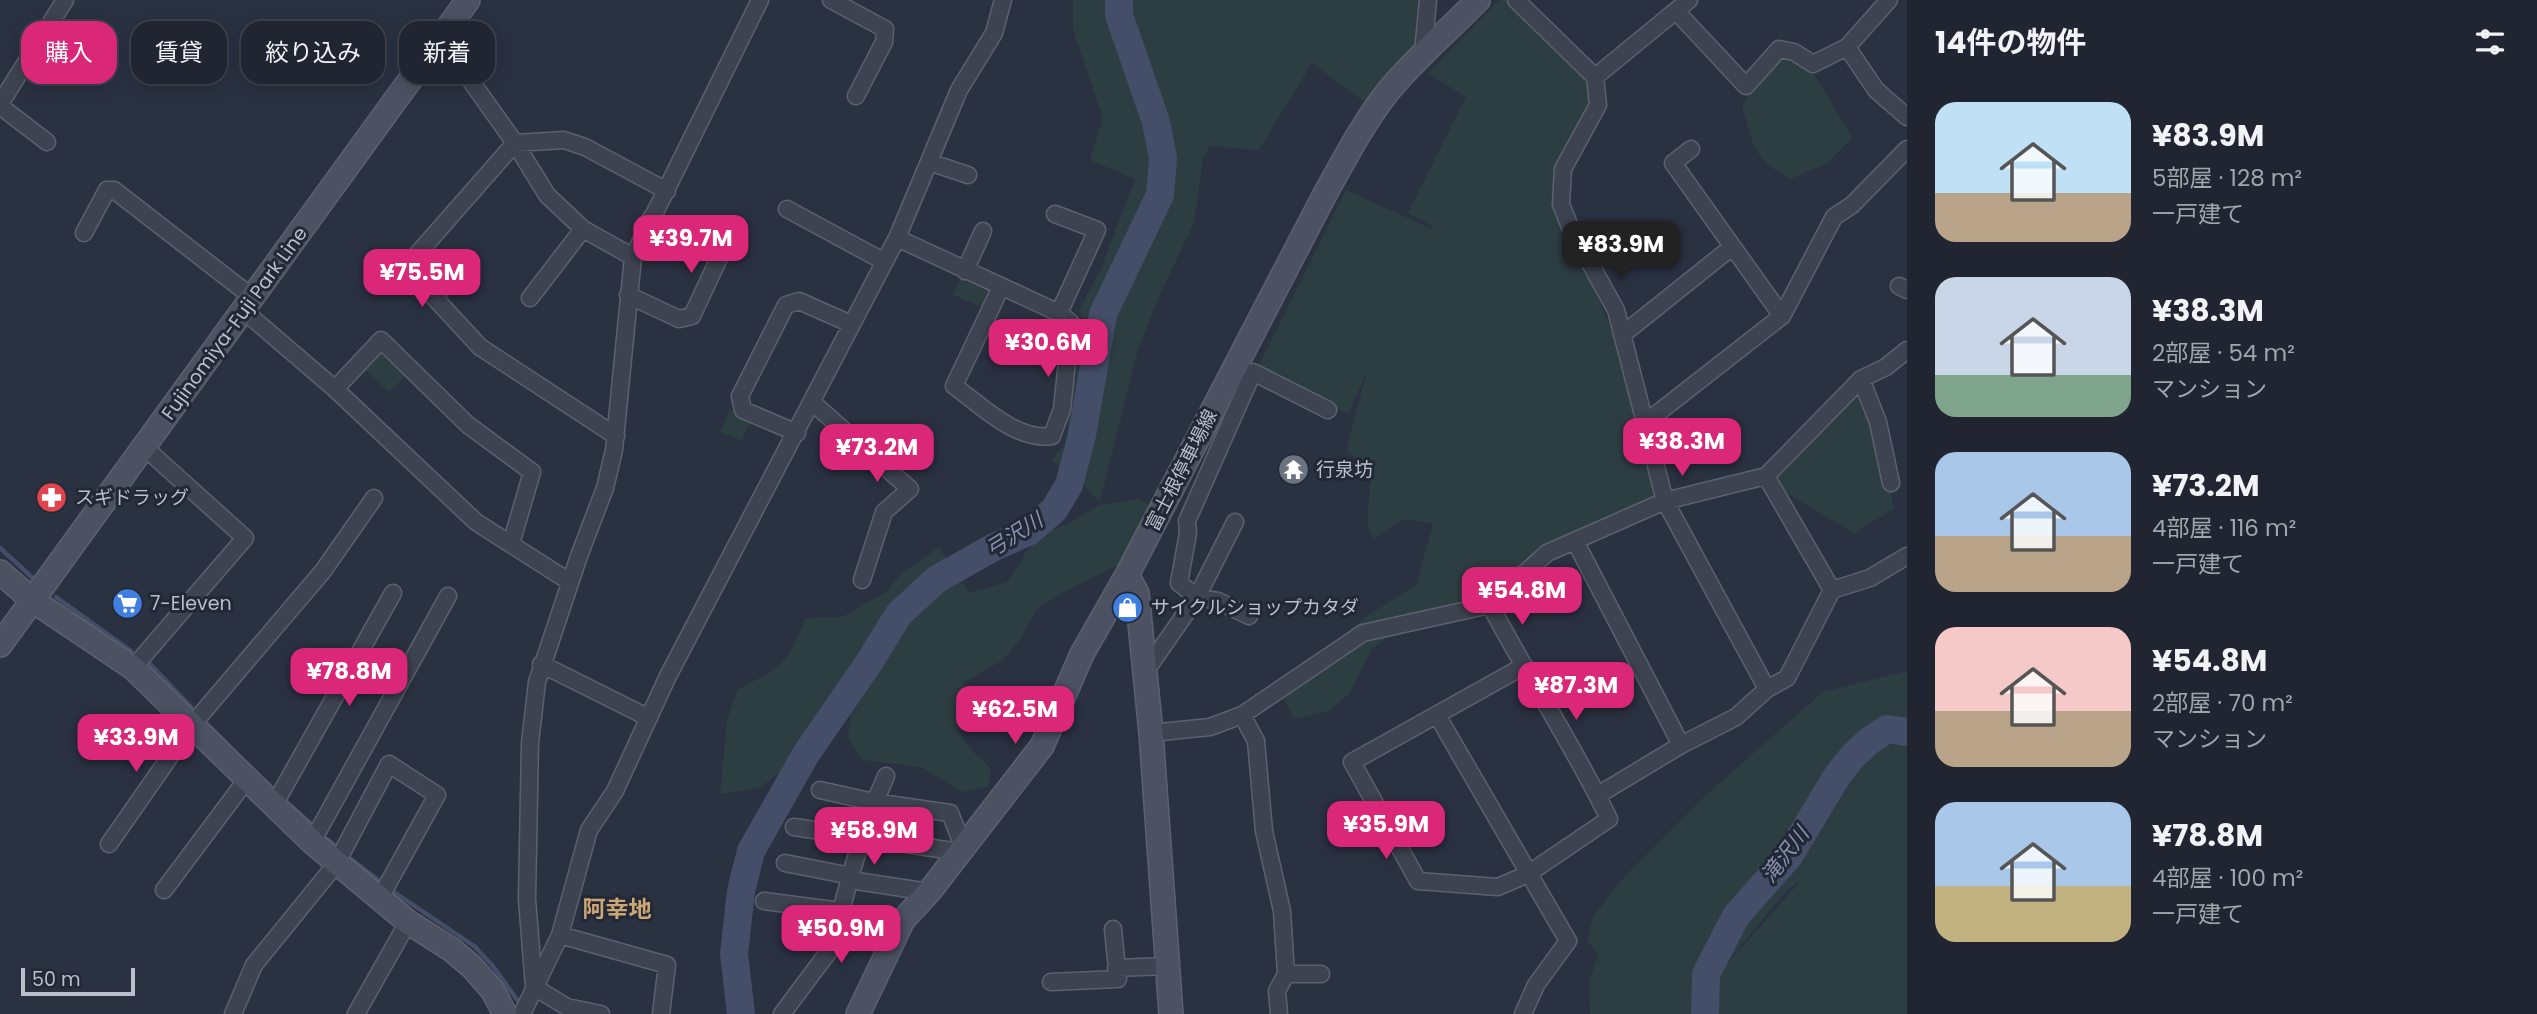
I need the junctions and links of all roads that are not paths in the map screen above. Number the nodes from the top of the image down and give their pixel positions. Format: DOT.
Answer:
graph roads {
  1 [pos="65,0"];
  2 [pos="467,0"];
  3 [pos="760,0"];
  4 [pos="831,0"];
  5 [pos="1003,0"];
  6 [pos="1428,0"];
  7 [pos="1478,0"];
  8 [pos="1516,0"];
  9 [pos="1889,0"];
  10 [pos="1683,5"];
  11 [pos="453,21"];
  12 [pos="1847,47"];
  13 [pos="1423,53"];
  14 [pos="1595,77"];
  15 [pos="408,84"];
  16 [pos="473,84"];
  17 [pos="856,96"];
  18 [pos="0,105"];
  19 [pos="1907,117"];
  20 [pos="47,142"];
  21 [pos="515,144"];
  22 [pos="1691,149"];
  23 [pos="1907,149"];
  24 [pos="929,162"];
  25 [pos="968,175"];
  26 [pos="667,191"];
  27 [pos="787,209"];
  28 [pos="1055,214"];
  29 [pos="651,218"];
  30 [pos="583,229"];
  31 [pos="984,230"];
  32 [pos="84,233"];
  33 [pos="897,238"];
  34 [pos="1732,247"];
  35 [pos="633,257"];
  36 [pos="885,262"];
  37 [pos="965,271"];
  38 [pos="456,274"];
  39 [pos="1001,287"];
  40 [pos="628,295"];
  41 [pos="435,296"];
  42 [pos="530,298"];
  43 [pos="248,304"];
  44 [pos="1059,313"];
  45 [pos="1782,316"];
  46 [pos="851,324"];
  47 [pos="1622,334"];
  48 [pos="1907,350"];
  49 [pos="1861,379"];
  50 [pos="335,389"];
  51 [pos="812,402"];
  52 [pos="1328,410"];
  53 [pos="1645,423"];
  54 [pos="797,433"];
  55 [pos="616,436"];
  56 [pos="144,447"];
  57 [pos="1766,476"];
  58 [pos="1891,482"];
  59 [pos="373,498"];
  60 [pos="1665,501"];
  61 [pos="1235,522"];
  62 [pos="1575,541"];
  63 [pos="511,544"];
  64 [pos="1907,556"];
  65 [pos="0,572"];
  66 [pos="1127,575"];
  67 [pos="862,580"];
  68 [pos="570,582"];
  69 [pos="1832,590"];
  70 [pos="393,593"];
  71 [pos="448,596"];
  72 [pos="1197,597"];
  73 [pos="32,600"];
  74 [pos="1490,605"];
  75 [pos="1250,616"];
  76 [pos="0,645"];
  77 [pos="541,664"];
  78 [pos="1522,667"];
  79 [pos="133,668"];
  80 [pos="1145,672"];
  81 [pos="1767,689"];
  82 [pos="1242,715"];
  83 [pos="1437,715"];
  84 [pos="649,718"];
  85 [pos="192,725"];
  86 [pos="1151,733"];
  87 [pos="1681,745"];
  88 [pos="886,776"];
  89 [pos="247,779"];
  90 [pos="820,790"];
  91 [pos="1598,795"];
  92 [pos="874,802"];
  93 [pos="274,805"];
  94 [pos="794,827"];
  95 [pos="863,838"];
  96 [pos="312,842"];
  97 [pos="109,844"];
  98 [pos="961,849"];
  99 [pos="785,863"];
  100 [pos="336,864"];
  101 [pos="1528,874"];
  102 [pos="851,878"];
  103 [pos="164,890"];
  104 [pos="929,892"];
  105 [pos="380,898"];
  106 [pos="764,901"];
  107 [pos="841,911"];
  108 [pos="903,920"];
  109 [pos="408,922"];
  110 [pos="1112,929"];
  111 [pos="560,935"];
  112 [pos="832,947"];
  113 [pos="1167,966"];
  114 [pos="1116,968"];
  115 [pos="1286,974"];
  116 [pos="1321,974"];
  117 [pos="1051,982"];
  118 [pos="534,987"];
  119 [pos="233,1014"];
  120 [pos="356,1014"];
  121 [pos="505,1014"];
  122 [pos="522,1014"];
  123 [pos="601,1014"];
  124 [pos="661,1014"];
  125 [pos="782,1014"];
  126 [pos="858,1014"];
  127 [pos="1171,1014"];
  128 [pos="1279,1014"];
  129 [pos="1523,1014"];
  1 -- 18 [label="street"];
  2 -- 11 [label="main road, Fujinomiya-Fuji Park Line"];
  3 -- 26 [label="street"];
  4 -- 17 [label="street"];
  5 -- 24 [label="street"];
  6 -- 13 [label="street"];
  7 -- 13 [label="main road, 富士根停車場線"];
  8 -- 14 [label="street"];
  9 -- 12 [label="street"];
  10 -- 12 [label="street"];
  10 -- 14 [label="street"];
  12 -- 19 [label="street"];
  13 -- 66 [label="main road, 富士根停車場線"];
  14 -- 47 [label="street"];
  15 -- 43 [label="main road, Fujinomiya-Fuji Park Line"];
  16 -- 21 [label="street"];
  18 -- 20 [label="street"];
  21 -- 26 [label="street"];
  21 -- 30 [label="street"];
  21 -- 41 [label="street"];
  22 -- 34 [label="street"];
  23 -- 45 [label="street"];
  24 -- 25 [label="street"];
  24 -- 33 [label="street"];
  26 -- 29 [label="street"];
  27 -- 36 [label="street"];
  28 -- 44 [label="street"];
  29 -- 35 [label="street"];
  29 -- 40 [label="street"];
  30 -- 35 [label="street"];
  30 -- 42 [label="street"];
  31 -- 37 [label="street"];
  32 -- 43 [label="street"];
  33 -- 36 [label="street"];
  33 -- 37 [label="street"];
  34 -- 45 [label="street"];
  34 -- 47 [label="street"];
  35 -- 40 [label="street"];
  36 -- 46 [label="street"];
  37 -- 39 [label="street"];
  38 -- 41 [label="street"];
  39 -- 44 [label="street"];
  39 -- 44 [label="street"];
  40 -- 55 [label="street"];
  41 -- 55 [label="street"];
  43 -- 50 [label="street"];
  43 -- 56 [label="main road, Fujinomiya-Fuji Park Line"];
  45 -- 53 [label="street"];
  46 -- 51 [label="street"];
  46 -- 54 [label="street"];
  47 -- 53 [label="street"];
  48 -- 49 [label="street"];
  49 -- 57 [label="street"];
  49 -- 58 [label="street"];
  50 -- 63 [label="street"];
  50 -- 63 [label="street"];
  51 -- 54 [label="street"];
  51 -- 67 [label="street"];
  52 -- 72 [label="street"];
  53 -- 60 [label="street"];
  54 -- 84 [label="street"];
  55 -- 68 [label="street"];
  56 -- 73 [label="main road, Fujinomiya-Fuji Park Line"];
  56 -- 79 [label="street"];
  57 -- 60 [label="street"];
  57 -- 69 [label="street"];
  59 -- 85 [label="street"];
  60 -- 62 [label="street"];
  60 -- 81 [label="street"];
  61 -- 72 [label="street"];
  62 -- 74 [label="street"];
  62 -- 87 [label="street"];
  63 -- 68 [label="street"];
  64 -- 69 [label="street"];
  65 -- 73 [label="main road"];
  66 -- 80 [label="main road"];
  66 -- 98 [label="main road, 富士根停車場線"];
  68 -- 77 [label="street"];
  69 -- 81 [label="street"];
  70 -- 93 [label="street"];
  71 -- 96 [label="street"];
  72 -- 75 [label="street"];
  72 -- 80 [label="street"];
  73 -- 76 [label="main road, Fujinomiya-Fuji Park Line"];
  73 -- 79 [label="main road"];
  74 -- 78 [label="street"];
  74 -- 82 [label="street"];
  77 -- 84 [label="street"];
  77 -- 118 [label="street"];
  78 -- 83 [label="street"];
  78 -- 91 [label="street"];
  79 -- 85 [label="main road"];
  80 -- 86 [label="main road"];
  81 -- 87 [label="street"];
  82 -- 86 [label="street"];
  82 -- 115 [label="street"];
  83 -- 101 [label="street"];
  83 -- 101 [label="street"];
  84 -- 111 [label="street"];
  85 -- 89 [label="main road"];
  85 -- 97 [label="street"];
  86 -- 113 [label="main road"];
  87 -- 91 [label="street"];
  88 -- 92 [label="street"];
  89 -- 93 [label="main road"];
  89 -- 103 [label="street"];
  90 -- 92 [label="street"];
  91 -- 101 [label="street"];
  92 -- 95 [label="street"];
  92 -- 98 [label="street"];
  93 -- 96 [label="main road"];
  94 -- 95 [label="street"];
  95 -- 98 [label="street"];
  95 -- 102 [label="street"];
  96 -- 100 [label="main road"];
  98 -- 104 [label="main road, 富士根停車場線"];
  99 -- 102 [label="street"];
  100 -- 105 [label="main road"];
  100 -- 105 [label="street"];
  100 -- 119 [label="street"];
  101 -- 129 [label="street"];
  102 -- 104 [label="street"];
  102 -- 107 [label="street"];
  104 -- 108 [label="main road, 富士根停車場線"];
  105 -- 109 [label="main road"];
  106 -- 107 [label="street"];
  107 -- 112 [label="street"];
  108 -- 112 [label="street"];
  108 -- 126 [label="main road, 富士根停車場線"];
  109 -- 120 [label="street"];
  109 -- 121 [label="main road"];
  110 -- 114 [label="street"];
  111 -- 118 [label="street"];
  111 -- 124 [label="street"];
  112 -- 125 [label="street"];
  113 -- 114 [label="street"];
  113 -- 127 [label="main road"];
  114 -- 117 [label="street"];
  115 -- 116 [label="street"];
  115 -- 128 [label="street"];
  118 -- 122 [label="street"];
  118 -- 123 [label="street"];
}
